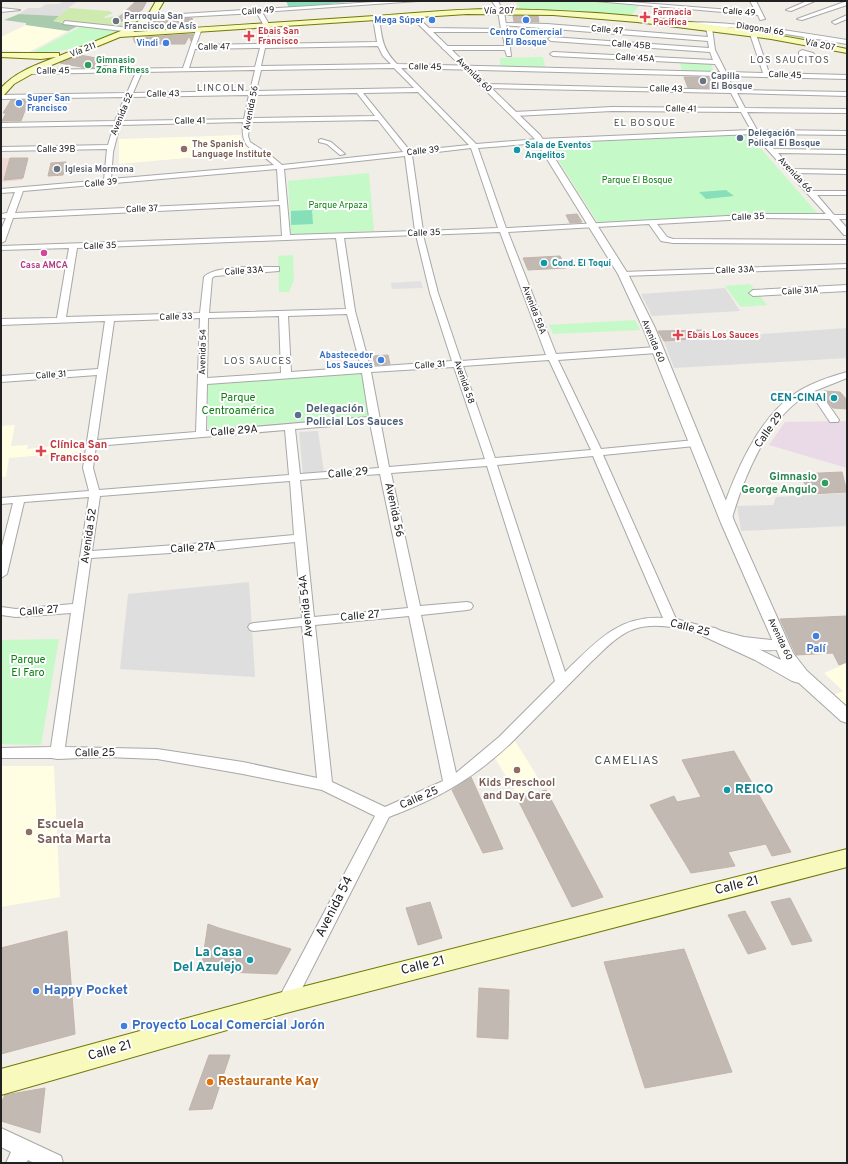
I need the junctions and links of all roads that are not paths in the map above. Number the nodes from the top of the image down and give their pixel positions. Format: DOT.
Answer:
graph roads {
  1 [pos="160,1"];
  2 [pos="362,1"];
  3 [pos="415,1"];
  4 [pos="496,1"];
  5 [pos="598,1"];
  6 [pos="753,1"];
  7 [pos="812,1"];
  8 [pos="847,3"];
  9 [pos="347,5"];
  10 [pos="643,5"];
  11 [pos="405,7"];
  12 [pos="1,10"];
  13 [pos="17,10"];
  14 [pos="789,10"];
  15 [pos="259,11"];
  16 [pos="501,11"];
  17 [pos="545,12"];
  18 [pos="760,14"];
  19 [pos="847,17"];
  20 [pos="148,18"];
  21 [pos="376,18"];
  22 [pos="800,19"];
  23 [pos="835,22"];
  24 [pos="65,23"];
  25 [pos="673,24"];
  26 [pos="267,26"];
  27 [pos="547,26"];
  28 [pos="505,28"];
  29 [pos="709,28"];
  30 [pos="131,30"];
  31 [pos="427,30"];
  32 [pos="198,31"];
  33 [pos="754,31"];
  34 [pos="116,37"];
  35 [pos="551,39"];
  36 [pos="710,39"];
  37 [pos="847,42"];
  38 [pos="380,44"];
  39 [pos="262,46"];
  40 [pos="193,47"];
  41 [pos="446,48"];
  42 [pos="508,48"];
  43 [pos="86,49"];
  44 [pos="712,50"];
  45 [pos="847,51"];
  46 [pos="553,54"];
  47 [pos="1,55"];
  48 [pos="509,55"];
  49 [pos="804,55"];
  50 [pos="29,56"];
  51 [pos="51,62"];
  52 [pos="717,62"];
  53 [pos="807,62"];
  54 [pos="396,66"];
  55 [pos="466,68"];
  56 [pos="259,69"];
  57 [pos="810,69"];
  58 [pos="31,70"];
  59 [pos="140,70"];
  60 [pos="185,70"];
  61 [pos="556,70"];
  62 [pos="724,73"];
  63 [pos="767,75"];
  64 [pos="813,76"];
  65 [pos="847,77"];
  66 [pos="485,86"];
  67 [pos="420,90"];
  68 [pos="733,90"];
  69 [pos="359,92"];
  70 [pos="253,93"];
  71 [pos="1,94"];
  72 [pos="847,94"];
  73 [pos="130,95"];
  74 [pos="1,97"];
  75 [pos="743,110"];
  76 [pos="847,111"];
  77 [pos="514,114"];
  78 [pos="379,118"];
  79 [pos="248,120"];
  80 [pos="117,122"];
  81 [pos="1,125"];
  82 [pos="847,129"];
  83 [pos="754,130"];
  84 [pos="847,133"];
  85 [pos="538,139"];
  86 [pos="321,141"];
  87 [pos="472,143"];
  88 [pos="110,147"];
  89 [pos="1,149"];
  90 [pos="406,150"];
  91 [pos="772,151"];
  92 [pos="847,152"];
  93 [pos="342,154"];
  94 [pos="277,164"];
  95 [pos="791,171"];
  96 [pos="847,172"];
  97 [pos="107,180"];
  98 [pos="1,185"];
  99 [pos="20,190"];
  100 [pos="1,191"];
  101 [pos="811,193"];
  102 [pos="847,193"];
  103 [pos="282,203"];
  104 [pos="1,216"];
  105 [pos="11,216"];
  106 [pos="832,217"];
  107 [pos="847,217"];
  108 [pos="652,223"];
  109 [pos="593,226"];
  110 [pos="503,230"];
  111 [pos="419,233"];
  112 [pos="847,233"];
  113 [pos="340,236"];
  114 [pos="286,238"];
  115 [pos="1,241"];
  116 [pos="847,242"];
  117 [pos="73,247"];
  118 [pos="1,248"];
  119 [pos="847,266"];
  120 [pos="276,268"];
  121 [pos="212,274"];
  122 [pos="623,274"];
  123 [pos="847,288"];
  124 [pos="753,294"];
  125 [pos="351,311"];
  126 [pos="283,313"];
  127 [pos="204,316"];
  128 [pos="110,319"];
  129 [pos="61,320"];
  130 [pos="1,322"];
  131 [pos="657,350"];
  132 [pos="552,357"];
  133 [pos="458,363"];
  134 [pos="366,370"];
  135 [pos="101,372"];
  136 [pos="847,374"];
  137 [pos="286,376"];
  138 [pos="1,379"];
  139 [pos="203,381"];
  140 [pos="804,392"];
  141 [pos="374,420"];
  142 [pos="834,420"];
  143 [pos="290,427"];
  144 [pos="201,433"];
  145 [pos="93,443"];
  146 [pos="695,443"];
  147 [pos="597,452"];
  148 [pos="491,462"];
  149 [pos="385,470"];
  150 [pos="296,478"];
  151 [pos="95,494"];
  152 [pos="19,500"];
  153 [pos="1,501"];
  154 [pos="726,518"];
  155 [pos="300,538"];
  156 [pos="87,555"];
  157 [pos="1,574"];
  158 [pos="467,606"];
  159 [pos="78,608"];
  160 [pos="1,611"];
  161 [pos="416,611"];
  162 [pos="308,621"];
  163 [pos="671,622"];
  164 [pos="254,627"];
  165 [pos="709,632"];
  166 [pos="781,645"];
  167 [pos="562,682"];
  168 [pos="810,685"];
  169 [pos="847,717"];
  170 [pos="1,753"];
  171 [pos="57,754"];
  172 [pos="451,784"];
  173 [pos="325,785"];
  174 [pos="384,813"];
  175 [pos="846,862"];
  176 [pos="286,1002"];
  177 [pos="1,1082"];
  178 [pos="1,1136"];
  179 [pos="19,1156"];
  180 [pos="54,1163"];
  1 -- 20 [label="main road, Vía 211"];
  2 -- 9 [label="street"];
  3 -- 11 [label="street, Calle 49"];
  4 -- 16 [label="street"];
  5 -- 10 [label="street, Calle 49"];
  6 -- 18 [label="street"];
  7 -- 14 [label="street"];
  8 -- 22 [label="street"];
  9 -- 11 [label="street, Calle 49"];
  9 -- 15 [label="street, Calle 49"];
  10 -- 18 [label="street, Calle 49"];
  11 -- 16 [label="main road, Vía 207"];
  11 -- 21 [label="main road, Vía 207"];
  11 -- 31 [label="street, Avenida 60"];
  12 -- 13 [label="street"];
  15 -- 20 [label="street, Calle 49"];
  15 -- 26 [label="street"];
  16 -- 17 [label="main road, Vía 207"];
  16 -- 28 [label="street"];
  17 -- 25 [label="main road, Vía 207"];
  17 -- 27 [label="street"];
  18 -- 33 [label="street"];
  19 -- 23 [label="street"];
  20 -- 30 [label="main road, Vía 211"];
  21 -- 26 [label="main road, Vía 207"];
  21 -- 38 [label="street, Avenida 58A"];
  24 -- 30 [label="street"];
  25 -- 29 [label="main road, Vía 207"];
  25 -- 33 [label="street, Diagonal 66"];
  26 -- 32 [label="main road, Vía 207"];
  26 -- 39 [label="street, Avenida 56"];
  27 -- 28 [label="street, Calle 47"];
  27 -- 35 [label="street"];
  27 -- 36 [label="street, Calle 47"];
  28 -- 31 [label="street, Calle 47"];
  28 -- 42 [label="street"];
  29 -- 33 [label="main road, Vía 207"];
  29 -- 36 [label="street, Avenida 66"];
  30 -- 34 [label="main road, Vía 211"];
  31 -- 41 [label="street, Avenida 60"];
  32 -- 34 [label="main road, Vía 207"];
  32 -- 40 [label="street"];
  33 -- 37 [label="street, Diagonal 66"];
  33 -- 45 [label="main road, Vía 207"];
  33 -- 63 [label="street"];
  34 -- 43 [label="main road, Vía 211"];
  35 -- 44 [label="street, Calle 45B"];
  35 -- 46 [label="street"];
  36 -- 44 [label="street, Avenida 66"];
  38 -- 39 [label="street, Calle 47"];
  38 -- 54 [label="street, Avenida 58A"];
  39 -- 40 [label="street, Calle 47"];
  39 -- 56 [label="street, Avenida 56"];
  40 -- 60 [label="street"];
  41 -- 42 [label="street"];
  41 -- 55 [label="street, Avenida 60"];
  42 -- 48 [label="street"];
  43 -- 50 [label="main road"];
  43 -- 51 [label="main road, Vía 211"];
  44 -- 52 [label="street, Avenida 66"];
  46 -- 52 [label="street, Calle 45A"];
  46 -- 61 [label="street"];
  47 -- 50 [label="main road"];
  49 -- 53 [label="street"];
  50 -- 51 [label="main road"];
  50 -- 58 [label="main road"];
  51 -- 58 [label="main road, Vía 211"];
  52 -- 62 [label="street, Avenida 66"];
  54 -- 55 [label="street, Calle 45"];
  54 -- 56 [label="street, Calle 45"];
  54 -- 67 [label="street, Avenida 58A"];
  55 -- 61 [label="street, Calle 45"];
  55 -- 66 [label="street, Avenida 60"];
  56 -- 60 [label="street, Calle 45"];
  56 -- 70 [label="street, Avenida 56"];
  57 -- 64 [label="street"];
  58 -- 59 [label="street, Calle 45"];
  58 -- 71 [label="main road, Vía 211"];
  59 -- 60 [label="street, Calle 45"];
  59 -- 73 [label="street, Avenida 52"];
  61 -- 62 [label="street, Calle 45"];
  62 -- 63 [label="street, Calle 45"];
  62 -- 68 [label="street, Avenida 66"];
  63 -- 64 [label="street, Calle 45"];
  64 -- 65 [label="street, Calle 45"];
  66 -- 68 [label="street, Calle 43"];
  66 -- 77 [label="street, Avenida 60"];
  67 -- 69 [label="street, Calle 43"];
  67 -- 87 [label="street, Avenida 58A"];
  68 -- 72 [label="street, Calle 43"];
  68 -- 75 [label="street, Avenida 66"];
  69 -- 70 [label="street, Calle 43"];
  69 -- 78 [label="street"];
  70 -- 73 [label="street, Calle 43"];
  70 -- 79 [label="street, Avenida 56"];
  73 -- 74 [label="street, Calle 43"];
  73 -- 80 [label="street, Avenida 52"];
  75 -- 76 [label="street, Calle 41"];
  75 -- 77 [label="street, Calle 41"];
  75 -- 83 [label="street, Avenida 66"];
  77 -- 85 [label="street, Avenida 60"];
  78 -- 79 [label="street, Calle 41"];
  78 -- 90 [label="street"];
  79 -- 80 [label="street, Calle 41"];
  79 -- 94 [label="street, Avenida 56"];
  80 -- 81 [label="street, Calle 41"];
  80 -- 88 [label="street, Avenida 52"];
  82 -- 83 [label="street, Calle 39"];
  83 -- 84 [label="street, Calle 39"];
  83 -- 85 [label="street, Calle 39"];
  83 -- 91 [label="street, Avenida 66"];
  85 -- 87 [label="street, Calle 39"];
  85 -- 109 [label="street, Avenida 60"];
  86 -- 93 [label="street"];
  87 -- 90 [label="street, Calle 39"];
  87 -- 110 [label="street, Avenida 58A"];
  88 -- 89 [label="street, Calle 39B"];
  88 -- 97 [label="street, Avenida 52"];
  90 -- 93 [label="street, Calle 39"];
  90 -- 94 [label="street, Calle 39"];
  90 -- 111 [label="street, Avenida 58"];
  91 -- 92 [label="street"];
  91 -- 95 [label="street, Avenida 66"];
  93 -- 94 [label="street, Calle 39"];
  94 -- 97 [label="street, Calle 39"];
  94 -- 103 [label="street"];
  95 -- 96 [label="street"];
  95 -- 101 [label="street, Avenida 66"];
  97 -- 98 [label="street, Calle 39"];
  97 -- 99 [label="street, Calle 39"];
  99 -- 100 [label="street, Calle 39"];
  99 -- 105 [label="street"];
  101 -- 102 [label="street"];
  101 -- 106 [label="street, Avenida 66"];
  103 -- 105 [label="street, Calle 37"];
  103 -- 114 [label="street"];
  104 -- 105 [label="street, Calle 37"];
  105 -- 115 [label="street"];
  106 -- 107 [label="street, Calle 35"];
  106 -- 108 [label="street, Calle 35"];
  106 -- 112 [label="street, Avenida 66"];
  108 -- 109 [label="street, Calle 35"];
  108 -- 116 [label="street"];
  109 -- 110 [label="street, Calle 35"];
  109 -- 122 [label="street, Avenida 60"];
  110 -- 111 [label="street, Calle 35"];
  110 -- 132 [label="street, Avenida 58A"];
  111 -- 113 [label="street, Calle 35"];
  111 -- 133 [label="street, Avenida 58"];
  113 -- 114 [label="street, Calle 35"];
  113 -- 125 [label="street, Avenida 56"];
  114 -- 117 [label="street, Calle 35"];
  117 -- 118 [label="street, Calle 35"];
  117 -- 129 [label="street"];
  119 -- 122 [label="street, Calle 33A"];
  120 -- 121 [label="street, Calle 33A"];
  121 -- 127 [label="street, Avenida 54"];
  122 -- 131 [label="street, Avenida 60"];
  123 -- 124 [label="street, Calle 31A"];
  125 -- 126 [label="street, Calle 33"];
  125 -- 134 [label="street, Avenida 56"];
  126 -- 127 [label="street, Calle 33"];
  126 -- 137 [label="street"];
  127 -- 128 [label="street, Calle 33"];
  127 -- 139 [label="street, Avenida 54"];
  128 -- 129 [label="street, Calle 33"];
  128 -- 135 [label="street, Avenida 52"];
  129 -- 130 [label="street, Calle 33"];
  131 -- 132 [label="street, Calle 31"];
  131 -- 146 [label="street, Avenida 60"];
  132 -- 133 [label="street, Calle 31"];
  132 -- 147 [label="street, Avenida 58A"];
  133 -- 134 [label="street, Calle 31"];
  133 -- 148 [label="street, Avenida 58"];
  134 -- 137 [label="street, Calle 31"];
  134 -- 141 [label="street, Avenida 56"];
  135 -- 138 [label="street, Calle 31"];
  135 -- 145 [label="street, Avenida 52"];
  136 -- 140 [label="street, Calle 29"];
  137 -- 139 [label="street, Calle 31"];
  139 -- 144 [label="street, Avenida 54"];
  140 -- 142 [label="street"];
  140 -- 154 [label="street, Calle 29"];
  141 -- 143 [label="street, Calle 29A"];
  141 -- 149 [label="street, Avenida 56"];
  143 -- 144 [label="street, Calle 29A"];
  143 -- 150 [label="street, Avenida 54A"];
  144 -- 145 [label="street, Calle 29A"];
  145 -- 151 [label="street, Avenida 52"];
  146 -- 147 [label="street, Calle 29"];
  146 -- 154 [label="street, Avenida 60"];
  147 -- 148 [label="street, Calle 29"];
  147 -- 163 [label="street, Avenida 58A"];
  148 -- 149 [label="street, Calle 29"];
  148 -- 167 [label="street, Avenida 58"];
  149 -- 150 [label="street, Calle 29"];
  149 -- 161 [label="street, Avenida 56"];
  150 -- 151 [label="street, Calle 29"];
  150 -- 155 [label="street, Avenida 54A"];
  151 -- 152 [label="street, Calle 29"];
  151 -- 156 [label="street, Avenida 52"];
  152 -- 153 [label="street, Calle 29"];
  152 -- 157 [label="street"];
  154 -- 166 [label="street, Avenida 60"];
  155 -- 156 [label="street, Calle 27A"];
  155 -- 162 [label="street, Avenida 54A"];
  156 -- 159 [label="street, Avenida 52"];
  158 -- 161 [label="street, Calle 27"];
  159 -- 160 [label="street, Calle 27"];
  159 -- 171 [label="street, Avenida 52"];
  161 -- 162 [label="street, Calle 27"];
  161 -- 172 [label="street, Avenida 56"];
  162 -- 164 [label="street, Calle 27"];
  162 -- 173 [label="street, Avenida 54A"];
  163 -- 165 [label="street, Calle 25"];
  163 -- 167 [label="street, Calle 25"];
  165 -- 166 [label="street, Calle 25"];
  165 -- 168 [label="street"];
  166 -- 168 [label="street, Avenida 60"];
  167 -- 172 [label="street, Calle 25"];
  168 -- 169 [label="street, Avenida 60"];
  170 -- 171 [label="street, Calle 25"];
  171 -- 173 [label="street, Calle 25"];
  172 -- 174 [label="street, Calle 25"];
  173 -- 174 [label="street, Calle 25"];
  174 -- 176 [label="street, Avenida 54"];
  175 -- 176 [label="main road, Calle 21"];
  176 -- 177 [label="main road, Calle 21"];
  178 -- 179 [label="street"];
  179 -- 180 [label="street"];
}
